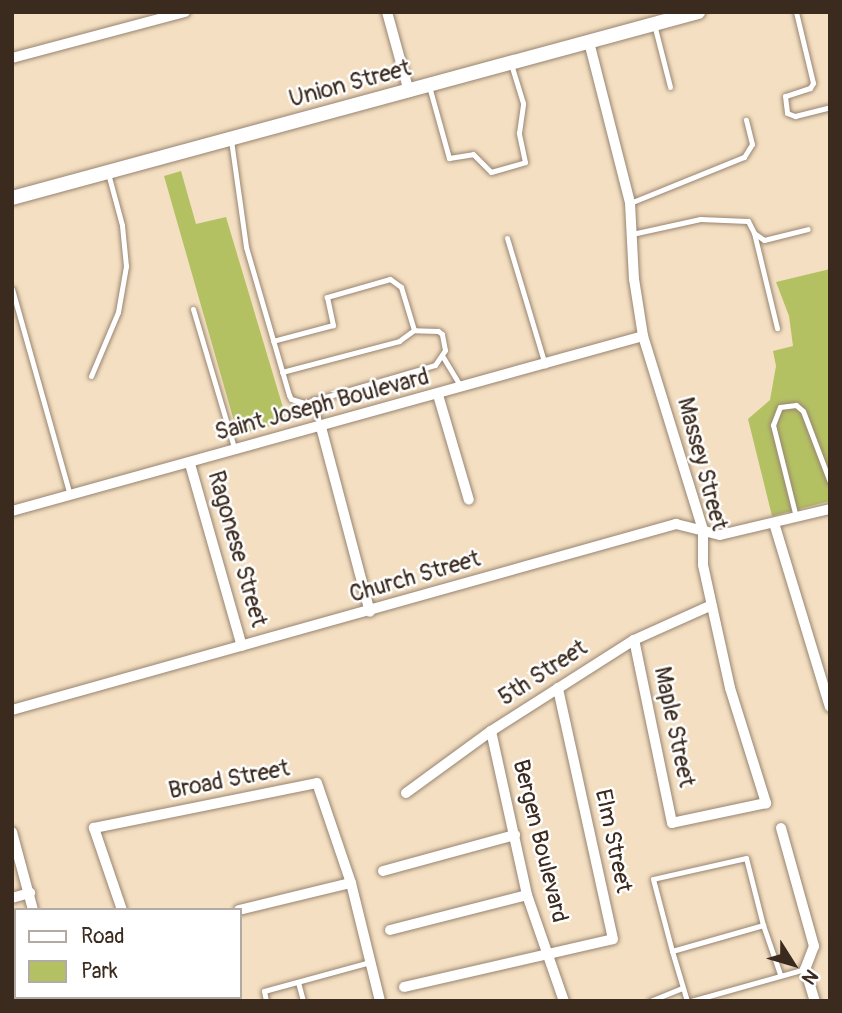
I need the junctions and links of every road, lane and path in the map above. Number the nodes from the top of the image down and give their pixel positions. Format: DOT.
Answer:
graph roads {
  1 [pos="185,12"];
  2 [pos="387,12"];
  3 [pos="698,12"];
  4 [pos="796,12"];
  5 [pos="654,24"];
  6 [pos="589,42"];
  7 [pos="12,58"];
  8 [pos="511,64"];
  9 [pos="429,86"];
  10 [pos="670,87"];
  11 [pos="409,92"];
  12 [pos="830,107"];
  13 [pos="746,120"];
  14 [pos="231,140"];
  15 [pos="108,173"];
  16 [pos="12,198"];
  17 [pos="630,203"];
  18 [pos="808,229"];
  19 [pos="632,233"];
  20 [pos="754,233"];
  21 [pos="507,238"];
  22 [pos="12,289"];
  23 [pos="193,309"];
  24 [pos="777,328"];
  25 [pos="414,330"];
  26 [pos="643,336"];
  27 [pos="274,341"];
  28 [pos="443,356"];
  29 [pos="545,365"];
  30 [pos="282,372"];
  31 [pos="91,376"];
  32 [pos="462,388"];
  33 [pos="438,395"];
  34 [pos="314,399"];
  35 [pos="321,427"];
  36 [pos="235,451"];
  37 [pos="190,464"];
  38 [pos="830,482"];
  39 [pos="70,496"];
  40 [pos="469,500"];
  41 [pos="830,509"];
  42 [pos="12,511"];
  43 [pos="796,517"];
  44 [pos="774,523"];
  45 [pos="703,530"];
  46 [pos="712,605"];
  47 [pos="370,612"];
  48 [pos="635,640"];
  49 [pos="242,646"];
  50 [pos="558,688"];
  51 [pos="830,708"];
  52 [pos="12,710"];
  53 [pos="491,731"];
  54 [pos="406,793"];
  55 [pos="672,823"];
  56 [pos="781,828"];
  57 [pos="12,832"];
  58 [pos="515,835"];
  59 [pos="383,871"];
  60 [pos="351,883"];
  61 [pos="30,893"];
  62 [pos="527,895"];
  63 [pos="12,898"];
  64 [pos="33,908"];
  65 [pos="121,908"];
  66 [pos="242,909"];
  67 [pos="763,925"];
  68 [pos="390,930"];
  69 [pos="672,951"];
  70 [pos="548,954"];
  71 [pos="370,962"];
  72 [pos="805,969"];
  73 [pos="780,974"];
  74 [pos="298,982"];
  75 [pos="404,987"];
  76 [pos="683,988"];
  77 [pos="266,1001"];
  78 [pos="303,1001"];
  79 [pos="380,1001"];
  80 [pos="564,1001"];
  81 [pos="650,1001"];
  82 [pos="689,1001"];
  83 [pos="815,1001"];
  1 -- 7 [label="street"];
  2 -- 11 [label="street"];
  3 -- 5 [label="street, Union Street"];
  4 -- 12 [label="lane"];
  5 -- 6 [label="street, Union Street"];
  5 -- 10 [label="lane"];
  6 -- 8 [label="street, Union Street"];
  6 -- 17 [label="street, Massey Street"];
  8 -- 9 [label="street, Union Street"];
  8 -- 9 [label="lane"];
  9 -- 11 [label="street, Union Street"];
  11 -- 14 [label="street, Union Street"];
  13 -- 17 [label="lane"];
  14 -- 15 [label="street, Union Street"];
  14 -- 27 [label="lane"];
  15 -- 16 [label="street, Union Street"];
  15 -- 31 [label="lane"];
  17 -- 19 [label="street, Massey Street"];
  18 -- 20 [label="lane"];
  19 -- 20 [label="lane"];
  19 -- 26 [label="street, Massey Street"];
  20 -- 24 [label="lane"];
  21 -- 29 [label="lane"];
  22 -- 39 [label="lane"];
  23 -- 36 [label="lane"];
  25 -- 27 [label="lane"];
  25 -- 28 [label="lane"];
  25 -- 30 [label="lane"];
  26 -- 29 [label="street, Saint Joseph Boulevard"];
  26 -- 45 [label="street, Massey Street"];
  27 -- 30 [label="lane"];
  28 -- 32 [label="lane"];
  28 -- 34 [label="lane"];
  29 -- 32 [label="street, Saint Joseph Boulevard"];
  30 -- 34 [label="lane"];
  32 -- 33 [label="street, Saint Joseph Boulevard"];
  33 -- 35 [label="street, Saint Joseph Boulevard"];
  33 -- 40 [label="street"];
  34 -- 35 [label="lane"];
  35 -- 36 [label="street, Saint Joseph Boulevard"];
  35 -- 47 [label="street"];
  36 -- 37 [label="street, Saint Joseph Boulevard"];
  37 -- 39 [label="street, Saint Joseph Boulevard"];
  37 -- 49 [label="street, Ragonese Street"];
  38 -- 43 [label="lane"];
  39 -- 42 [label="street, Saint Joseph Boulevard"];
  41 -- 43 [label="street, Church Street"];
  43 -- 44 [label="street, Church Street"];
  44 -- 45 [label="street, Church Street"];
  44 -- 51 [label="street"];
  45 -- 46 [label="street, Massey Street"];
  45 -- 47 [label="street, Church Street"];
  46 -- 48 [label="street, 5th Street"];
  46 -- 55 [label="street, Massey Street"];
  47 -- 49 [label="street, Church Street"];
  48 -- 50 [label="street, 5th Street"];
  48 -- 55 [label="street, Maple Street"];
  49 -- 52 [label="street, Church Street"];
  50 -- 53 [label="street, 5th Street"];
  50 -- 70 [label="street, Elm Street"];
  53 -- 54 [label="street, 5th Street"];
  53 -- 58 [label="street, Bergen Boulevard"];
  56 -- 72 [label="street"];
  57 -- 61 [label="street"];
  58 -- 59 [label="street"];
  58 -- 62 [label="street, Bergen Boulevard"];
  60 -- 65 [label="street, Broad Street"];
  60 -- 66 [label="street"];
  60 -- 71 [label="street, Broad Street"];
  61 -- 63 [label="street"];
  61 -- 64 [label="street"];
  62 -- 68 [label="street"];
  62 -- 70 [label="street, Bergen Boulevard"];
  67 -- 69 [label="lane"];
  67 -- 69 [label="lane"];
  67 -- 73 [label="lane"];
  69 -- 76 [label="lane"];
  70 -- 75 [label="street"];
  70 -- 80 [label="street, Bergen Boulevard"];
  71 -- 74 [label="lane"];
  71 -- 79 [label="street, Broad Street"];
  72 -- 73 [label="lane"];
  72 -- 83 [label="street"];
  73 -- 82 [label="lane"];
  74 -- 77 [label="lane"];
  74 -- 78 [label="lane"];
  76 -- 81 [label="lane"];
  76 -- 82 [label="lane"];
}
